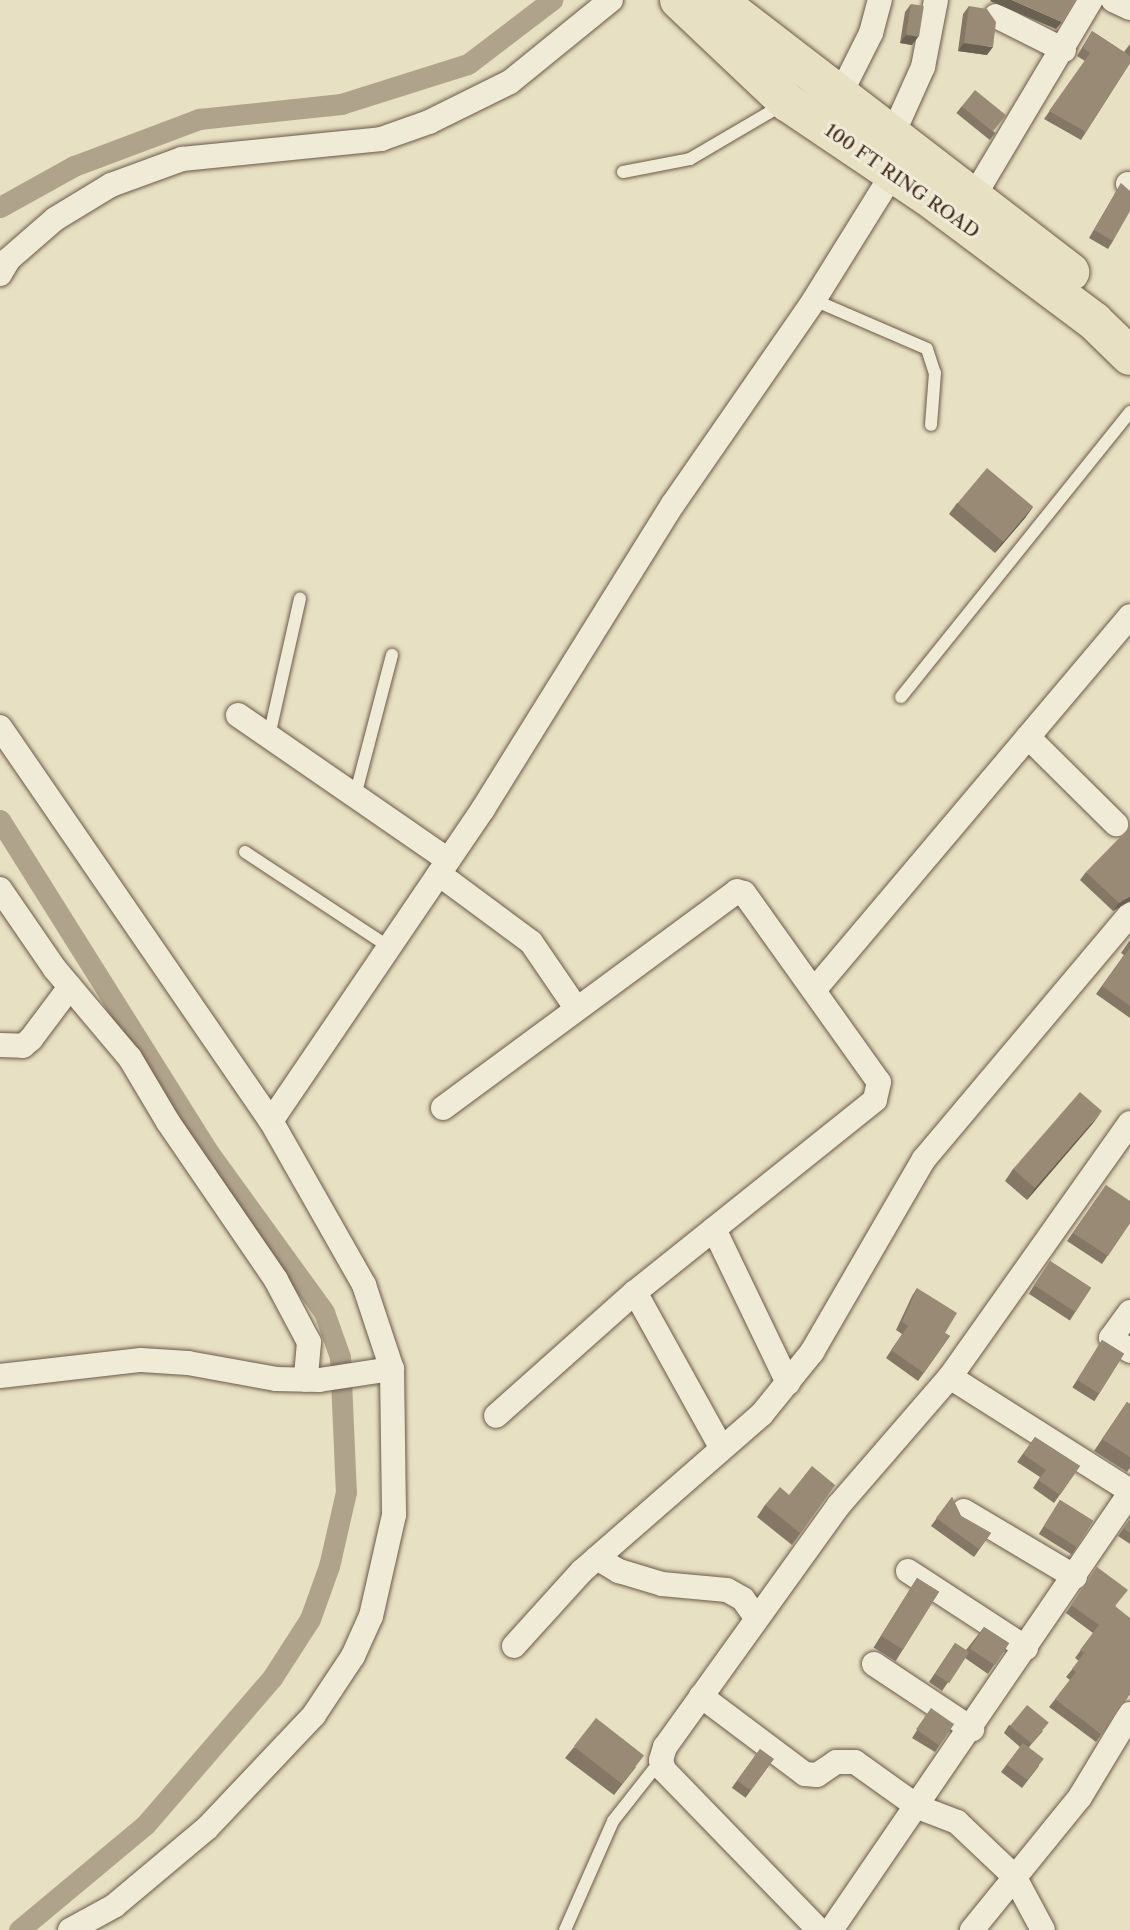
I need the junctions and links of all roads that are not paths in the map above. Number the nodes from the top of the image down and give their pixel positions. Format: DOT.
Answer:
graph roads {
  1 [pos="611,0"];
  2 [pos="679,0"];
  3 [pos="717,0"];
  4 [pos="880,0"];
  5 [pos="936,0"];
  6 [pos="1091,0"];
  7 [pos="1113,0"];
  8 [pos="1130,8"];
  9 [pos="996,16"];
  10 [pos="1064,50"];
  11 [pos="839,96"];
  12 [pos="787,102"];
  13 [pos="892,136"];
  14 [pos="623,173"];
  15 [pos="892,173"];
  16 [pos="974,195"];
  17 [pos="0,274"];
  18 [pos="814,300"];
  19 [pos="1130,320"];
  20 [pos="1130,356"];
  21 [pos="1130,412"];
  22 [pos="931,425"];
  23 [pos="300,598"];
  24 [pos="1130,616"];
  25 [pos="392,654"];
  26 [pos="901,697"];
  27 [pos="238,715"];
  28 [pos="0,727"];
  29 [pos="269,736"];
  30 [pos="1028,737"];
  31 [pos="355,796"];
  32 [pos="1116,824"];
  33 [pos="245,852"];
  34 [pos="444,867"];
  35 [pos="0,889"];
  36 [pos="1130,914"];
  37 [pos="389,947"];
  38 [pos="70,988"];
  39 [pos="815,989"];
  40 [pos="576,1008"];
  41 [pos="0,1045"];
  42 [pos="443,1108"];
  43 [pos="271,1121"];
  44 [pos="1130,1123"];
  45 [pos="714,1229"];
  46 [pos="635,1292"];
  47 [pos="1130,1312"];
  48 [pos="1130,1351"];
  49 [pos="384,1371"];
  50 [pos="0,1376"];
  51 [pos="950,1377"];
  52 [pos="312,1380"];
  53 [pos="788,1383"];
  54 [pos="496,1416"];
  55 [pos="722,1449"];
  56 [pos="1130,1492"];
  57 [pos="964,1511"];
  58 [pos="597,1558"];
  59 [pos="908,1571"];
  60 [pos="1075,1577"];
  61 [pos="757,1619"];
  62 [pos="514,1646"];
  63 [pos="1026,1648"];
  64 [pos="874,1664"];
  65 [pos="701,1696"];
  66 [pos="1130,1714"];
  67 [pos="972,1729"];
  68 [pos="661,1760"];
  69 [pos="918,1807"];
  70 [pos="1014,1877"];
  71 [pos="70,1930"];
  72 [pos="565,1930"];
  73 [pos="819,1930"];
  74 [pos="831,1930"];
  75 [pos="972,1930"];
  76 [pos="1043,1930"];
  1 -- 17 [label="street"];
  2 -- 12 [label="main road, 100 FT RING ROAD"];
  3 -- 11 [label="main road, 100 FT RING ROAD"];
  4 -- 11 [label="street"];
  5 -- 13 [label="street"];
  6 -- 10 [label="street"];
  7 -- 8 [label="street"];
  9 -- 10 [label="street"];
  10 -- 16 [label="street"];
  11 -- 13 [label="main road, 100 FT RING ROAD"];
  12 -- 14 [label="lane"];
  12 -- 15 [label="main road, 100 FT RING ROAD"];
  13 -- 16 [label="main road, 100 FT RING ROAD"];
  15 -- 18 [label="street"];
  15 -- 20 [label="main road, 100 FT RING ROAD"];
  16 -- 19 [label="main road, 100 FT RING ROAD"];
  18 -- 22 [label="lane"];
  18 -- 34 [label="street"];
  21 -- 26 [label="lane"];
  23 -- 29 [label="lane"];
  24 -- 30 [label="street"];
  25 -- 31 [label="lane"];
  27 -- 29 [label="street"];
  28 -- 43 [label="street"];
  29 -- 31 [label="street"];
  30 -- 32 [label="street"];
  30 -- 39 [label="street"];
  31 -- 34 [label="street"];
  33 -- 37 [label="lane"];
  34 -- 37 [label="street"];
  34 -- 40 [label="street"];
  35 -- 38 [label="street"];
  36 -- 53 [label="street"];
  37 -- 43 [label="street"];
  38 -- 41 [label="street"];
  38 -- 52 [label="street"];
  39 -- 40 [label="street"];
  39 -- 45 [label="street"];
  40 -- 42 [label="street"];
  43 -- 49 [label="street"];
  44 -- 51 [label="street"];
  45 -- 46 [label="street"];
  45 -- 53 [label="street"];
  46 -- 54 [label="street"];
  46 -- 55 [label="street"];
  47 -- 48 [label="street"];
  49 -- 52 [label="street"];
  49 -- 71 [label="street"];
  50 -- 52 [label="street"];
  51 -- 56 [label="street"];
  51 -- 61 [label="street"];
  53 -- 55 [label="street"];
  55 -- 58 [label="street"];
  56 -- 60 [label="street"];
  57 -- 60 [label="street"];
  58 -- 61 [label="street"];
  58 -- 62 [label="street"];
  59 -- 63 [label="street"];
  60 -- 63 [label="street"];
  61 -- 65 [label="street"];
  63 -- 67 [label="street"];
  64 -- 67 [label="street"];
  65 -- 68 [label="street"];
  65 -- 69 [label="street"];
  66 -- 70 [label="street"];
  67 -- 69 [label="street"];
  68 -- 72 [label="lane"];
  68 -- 73 [label="street"];
  69 -- 70 [label="street"];
  69 -- 74 [label="street"];
  70 -- 75 [label="street"];
  70 -- 76 [label="street"];
}
